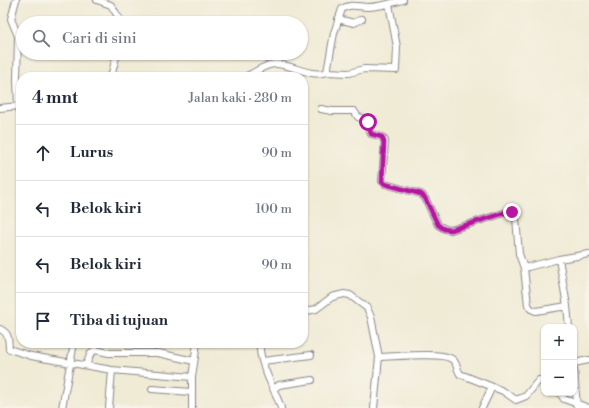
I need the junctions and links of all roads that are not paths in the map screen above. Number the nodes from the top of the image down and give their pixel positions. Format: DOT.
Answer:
graph roads {
  1 [pos="16,0"];
  2 [pos="97,0"];
  3 [pos="403,0"];
  4 [pos="376,2"];
  5 [pos="389,4"];
  6 [pos="118,16"];
  7 [pos="338,19"];
  8 [pos="362,19"];
  9 [pos="16,31"];
  10 [pos="16,60"];
  11 [pos="115,60"];
  12 [pos="17,72"];
  13 [pos="112,72"];
  14 [pos="256,72"];
  15 [pos="327,72"];
  16 [pos="16,106"];
  17 [pos="0,108"];
  18 [pos="321,109"];
  19 [pos="589,254"];
  20 [pos="559,259"];
  21 [pos="524,268"];
  22 [pos="567,306"];
  23 [pos="308,311"];
  24 [pos="569,324"];
  25 [pos="0,329"];
  26 [pos="73,348"];
  27 [pos="196,348"];
  28 [pos="260,348"];
  29 [pos="311,355"];
  30 [pos="379,356"];
  31 [pos="589,360"];
  32 [pos="70,361"];
  33 [pos="194,361"];
  34 [pos="264,361"];
  35 [pos="577,362"];
  36 [pos="86,365"];
  37 [pos="112,370"];
  38 [pos="192,377"];
  39 [pos="312,380"];
  40 [pos="541,380"];
  41 [pos="492,387"];
  42 [pos="152,389"];
  43 [pos="274,389"];
  44 [pos="191,392"];
  45 [pos="562,396"];
  46 [pos="576,396"];
  47 [pos="577,406"];
  48 [pos="62,408"];
  49 [pos="109,408"];
  50 [pos="192,408"];
  51 [pos="281,408"];
  52 [pos="374,408"];
  53 [pos="482,408"];
  54 [pos="589,408"];
  1 -- 9 [label="street"];
  2 -- 6 [label="street"];
  3 -- 5 [label="street"];
  4 -- 5 [label="street"];
  4 -- 7 [label="street"];
  5 -- 15 [label="street"];
  7 -- 8 [label="street"];
  7 -- 15 [label="street"];
  10 -- 12 [label="street"];
  11 -- 13 [label="street"];
  14 -- 15 [label="street"];
  16 -- 17 [label="street"];
  18 -- 21 [label="street"];
  19 -- 20 [label="street"];
  20 -- 21 [label="street"];
  20 -- 22 [label="street"];
  21 -- 22 [label="street"];
  22 -- 24 [label="street"];
  23 -- 30 [label="street"];
  25 -- 32 [label="street"];
  26 -- 32 [label="street"];
  27 -- 33 [label="street"];
  28 -- 34 [label="street"];
  29 -- 34 [label="street"];
  30 -- 41 [label="street"];
  30 -- 52 [label="street"];
  31 -- 35 [label="street"];
  32 -- 36 [label="street"];
  32 -- 48 [label="street"];
  33 -- 36 [label="street"];
  33 -- 38 [label="street"];
  34 -- 43 [label="street"];
  36 -- 37 [label="street"];
  37 -- 38 [label="street"];
  37 -- 49 [label="street"];
  38 -- 44 [label="street"];
  39 -- 43 [label="street"];
  40 -- 41 [label="street"];
  41 -- 53 [label="street"];
  42 -- 44 [label="street"];
  43 -- 51 [label="street"];
  44 -- 50 [label="street"];
  45 -- 47 [label="street"];
  46 -- 47 [label="street"];
  47 -- 54 [label="street"];
}
